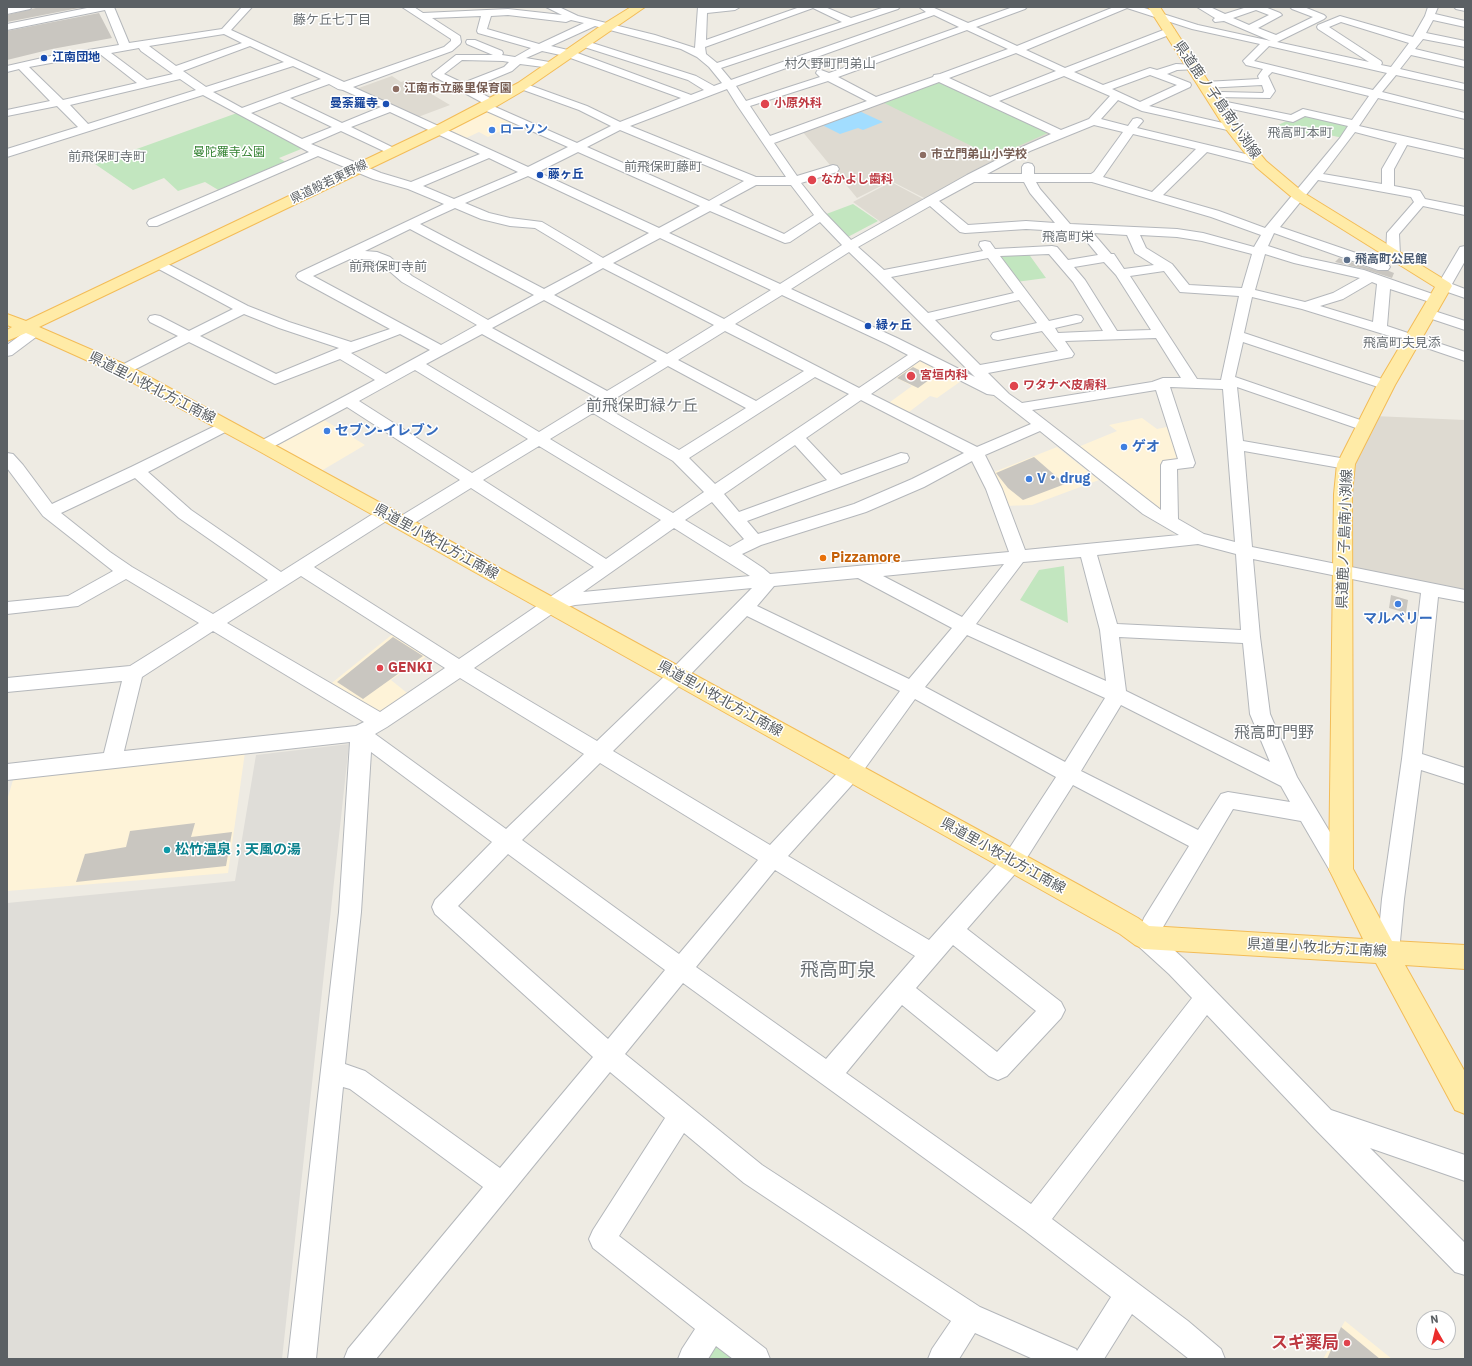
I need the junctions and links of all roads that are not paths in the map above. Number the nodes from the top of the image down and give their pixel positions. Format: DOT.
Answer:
graph roads {
  1 [pos="27,7"];
  2 [pos="108,7"];
  3 [pos="247,7"];
  4 [pos="407,7"];
  5 [pos="639,7"];
  6 [pos="735,7"];
  7 [pos="809,7"];
  8 [pos="817,7"];
  9 [pos="895,7"];
  10 [pos="924,7"];
  11 [pos="1022,7"];
  12 [pos="1123,7"];
  13 [pos="1131,7"];
  14 [pos="1202,7"];
  15 [pos="1256,7"];
  16 [pos="1296,7"];
  17 [pos="1459,7"];
  18 [pos="1465,8"];
  19 [pos="702,9"];
  20 [pos="7,11"];
  21 [pos="419,12"];
  22 [pos="548,12"];
  23 [pos="935,12"];
  24 [pos="1432,12"];
  25 [pos="485,17"];
  26 [pos="1161,18"];
  27 [pos="1223,18"];
  28 [pos="851,22"];
  29 [pos="593,23"];
  30 [pos="1465,24"];
  31 [pos="701,26"];
  32 [pos="714,26"];
  33 [pos="7,27"];
  34 [pos="606,27"];
  35 [pos="967,27"];
  36 [pos="1196,27"];
  37 [pos="1250,28"];
  38 [pos="228,32"];
  39 [pos="516,36"];
  40 [pos="1417,38"];
  41 [pos="471,42"];
  42 [pos="250,43"];
  43 [pos="582,43"];
  44 [pos="1266,43"];
  45 [pos="1465,44"];
  46 [pos="125,47"];
  47 [pos="144,47"];
  48 [pos="540,47"];
  49 [pos="770,49"];
  50 [pos="1017,49"];
  51 [pos="700,50"];
  52 [pos="1408,51"];
  53 [pos="105,53"];
  54 [pos="498,53"];
  55 [pos="568,53"];
  56 [pos="460,57"];
  57 [pos="517,60"];
  58 [pos="795,61"];
  59 [pos="293,63"];
  60 [pos="1465,64"];
  61 [pos="550,65"];
  62 [pos="24,67"];
  63 [pos="715,67"];
  64 [pos="1193,67"];
  65 [pos="1269,68"];
  66 [pos="7,69"];
  67 [pos="1390,70"];
  68 [pos="1065,71"];
  69 [pos="179,73"];
  70 [pos="1157,74"];
  71 [pos="7,75"];
  72 [pos="829,77"];
  73 [pos="938,77"];
  74 [pos="329,80"];
  75 [pos="145,84"];
  76 [pos="729,84"];
  77 [pos="104,85"];
  78 [pos="342,86"];
  79 [pos="522,86"];
  80 [pos="464,87"];
  81 [pos="1465,87"];
  82 [pos="1104,89"];
  83 [pos="713,90"];
  84 [pos="204,91"];
  85 [pos="114,92"];
  86 [pos="1211,94"];
  87 [pos="1376,94"];
  88 [pos="1117,95"];
  89 [pos="281,98"];
  90 [pos="690,98"];
  91 [pos="989,100"];
  92 [pos="875,101"];
  93 [pos="60,103"];
  94 [pos="489,105"];
  95 [pos="743,105"];
  96 [pos="1143,107"];
  97 [pos="389,108"];
  98 [pos="242,112"];
  99 [pos="7,113"];
  100 [pos="1465,116"];
  101 [pos="1093,121"];
  102 [pos="620,126"];
  103 [pos="1353,126"];
  104 [pos="340,127"];
  105 [pos="1232,128"];
  106 [pos="86,129"];
  107 [pos="439,130"];
  108 [pos="1130,130"];
  109 [pos="1061,134"];
  110 [pos="768,141"];
  111 [pos="1404,141"];
  112 [pos="302,143"];
  113 [pos="577,147"];
  114 [pos="1203,149"];
  115 [pos="1026,150"];
  116 [pos="318,152"];
  117 [pos="394,152"];
  118 [pos="7,153"];
  119 [pos="489,154"];
  120 [pos="1465,154"];
  121 [pos="1258,161"];
  122 [pos="358,167"];
  123 [pos="832,169"];
  124 [pos="528,172"];
  125 [pos="1315,176"];
  126 [pos="971,178"];
  127 [pos="1028,178"];
  128 [pos="1093,178"];
  129 [pos="754,181"];
  130 [pos="794,181"];
  131 [pos="412,186"];
  132 [pos="1388,189"];
  133 [pos="1155,196"];
  134 [pos="1299,196"];
  135 [pos="931,201"];
  136 [pos="1420,202"];
  137 [pos="455,203"];
  138 [pos="709,206"];
  139 [pos="1465,211"];
  140 [pos="821,216"];
  141 [pos="153,223"];
  142 [pos="410,224"];
  143 [pos="972,228"];
  144 [pos="1066,228"];
  145 [pos="1083,229"];
  146 [pos="1131,230"];
  147 [pos="1269,231"];
  148 [pos="659,233"];
  149 [pos="850,246"];
  150 [pos="1260,250"];
  151 [pos="991,253"];
  152 [pos="1464,254"];
  153 [pos="349,255"];
  154 [pos="1109,257"];
  155 [pos="1390,259"];
  156 [pos="603,263"];
  157 [pos="160,264"];
  158 [pos="1066,264"];
  159 [pos="1166,268"];
  160 [pos="1121,273"];
  161 [pos="881,275"];
  162 [pos="1376,279"];
  163 [pos="780,290"];
  164 [pos="1248,292"];
  165 [pos="545,294"];
  166 [pos="1465,294"];
  167 [pos="1023,295"];
  168 [pos="1436,300"];
  169 [pos="1306,306"];
  170 [pos="243,309"];
  171 [pos="926,318"];
  172 [pos="155,319"];
  173 [pos="1076,319"];
  174 [pos="724,324"];
  175 [pos="1046,325"];
  176 [pos="22,326"];
  177 [pos="484,326"];
  178 [pos="1465,326"];
  179 [pos="1380,328"];
  180 [pos="401,329"];
  181 [pos="1162,334"];
  182 [pos="7,336"];
  183 [pos="998,336"];
  184 [pos="1113,336"];
  185 [pos="1238,336"];
  186 [pos="188,337"];
  187 [pos="1055,337"];
  188 [pos="1414,339"];
  189 [pos="346,350"];
  190 [pos="440,350"];
  191 [pos="7,352"];
  192 [pos="918,354"];
  193 [pos="1465,357"];
  194 [pos="668,360"];
  195 [pos="415,364"];
  196 [pos="123,370"];
  197 [pos="978,370"];
  198 [pos="814,371"];
  199 [pos="385,379"];
  200 [pos="1229,382"];
  201 [pos="1161,383"];
  202 [pos="1192,383"];
  203 [pos="1386,385"];
  204 [pos="860,394"];
  205 [pos="608,397"];
  206 [pos="1004,397"];
  207 [pos="347,400"];
  208 [pos="592,406"];
  209 [pos="757,408"];
  210 [pos="1019,408"];
  211 [pos="1042,425"];
  212 [pos="226,426"];
  213 [pos="1364,426"];
  214 [pos="796,437"];
  215 [pos="540,438"];
  216 [pos="1235,444"];
  217 [pos="263,446"];
  218 [pos="976,453"];
  219 [pos="679,457"];
  220 [pos="901,458"];
  221 [pos="1346,464"];
  222 [pos="10,465"];
  223 [pos="137,471"];
  224 [pos="472,481"];
  225 [pos="838,482"];
  226 [pos="714,493"];
  227 [pos="49,512"];
  228 [pos="394,518"];
  229 [pos="736,519"];
  230 [pos="672,521"];
  231 [pos="1170,523"];
  232 [pos="1198,538"];
  233 [pos="755,541"];
  234 [pos="1087,550"];
  235 [pos="1245,551"];
  236 [pos="729,554"];
  237 [pos="1019,556"];
  238 [pos="300,567"];
  239 [pos="606,567"];
  240 [pos="126,571"];
  241 [pos="1343,571"];
  242 [pos="861,572"];
  243 [pos="280,580"];
  244 [pos="765,580"];
  245 [pos="1430,588"];
  246 [pos="1465,596"];
  247 [pos="552,605"];
  248 [pos="744,607"];
  249 [pos="7,608"];
  250 [pos="212,623"];
  251 [pos="964,626"];
  252 [pos="1109,630"];
  253 [pos="1251,637"];
  254 [pos="459,668"];
  255 [pos="134,673"];
  256 [pos="678,675"];
  257 [pos="7,685"];
  258 [pos="912,689"];
  259 [pos="1117,695"];
  260 [pos="380,722"];
  261 [pos="359,734"];
  262 [pos="599,752"];
  263 [pos="1412,759"];
  264 [pos="112,760"];
  265 [pos="7,772"];
  266 [pos="851,772"];
  267 [pos="1069,774"];
  268 [pos="1465,776"];
  269 [pos="1288,780"];
  270 [pos="1307,814"];
  271 [pos="507,841"];
  272 [pos="1201,842"];
  273 [pos="772,858"];
  274 [pos="1013,861"];
  275 [pos="1341,869"];
  276 [pos="952,930"];
  277 [pos="1147,937"];
  278 [pos="1386,952"];
  279 [pos="932,954"];
  280 [pos="1465,957"];
  281 [pos="681,969"];
  282 [pos="900,989"];
  283 [pos="1206,998"];
  284 [pos="609,1056"];
  285 [pos="332,1073"];
  286 [pos="829,1074"];
  287 [pos="1465,1100"];
  288 [pos="681,1115"];
  289 [pos="1324,1120"];
  290 [pos="1465,1168"];
  291 [pos="502,1186"];
  292 [pos="1034,1222"];
  293 [pos="1465,1262"];
  294 [pos="1129,1294"];
  295 [pos="970,1317"];
  296 [pos="713,1325"];
  297 [pos="302,1359"];
  298 [pos="358,1359"];
  299 [pos="692,1359"];
  300 [pos="756,1359"];
  301 [pos="942,1359"];
  302 [pos="1066,1359"];
  303 [pos="1088,1359"];
  304 [pos="1210,1359"];
  1 -- 20 [label="street"];
  2 -- 33 [label="street"];
  2 -- 46 [label="street"];
  3 -- 38 [label="street"];
  4 -- 21 [label="street"];
  5 -- 34 [label="main road, 県道般若東野線"];
  6 -- 19 [label="street"];
  7 -- 51 [label="street"];
  8 -- 28 [label="street"];
  9 -- 28 [label="street"];
  10 -- 23 [label="street"];
  11 -- 35 [label="street"];
  12 -- 50 [label="street"];
  13 -- 26 [label="street"];
  14 -- 27 [label="street"];
  15 -- 27 [label="street"];
  15 -- 37 [label="street"];
  16 -- 37 [label="street"];
  17 -- 18 [label="street"];
  19 -- 31 [label="street"];
  21 -- 25 [label="street"];
  21 -- 78 [label="street"];
  22 -- 25 [label="street"];
  22 -- 29 [label="street"];
  22 -- 39 [label="street"];
  23 -- 35 [label="street"];
  23 -- 58 [label="street"];
  24 -- 30 [label="street"];
  24 -- 40 [label="street"];
  25 -- 39 [label="street"];
  25 -- 41 [label="street"];
  26 -- 36 [label="street"];
  26 -- 64 [label="main road, 県道鹿ノ子島南小渕線"];
  26 -- 68 [label="street"];
  27 -- 36 [label="street"];
  27 -- 37 [label="street"];
  28 -- 49 [label="street"];
  29 -- 34 [label="street"];
  29 -- 48 [label="street"];
  31 -- 32 [label="street"];
  31 -- 51 [label="street"];
  34 -- 43 [label="main road, 県道般若東野線"];
  34 -- 51 [label="street"];
  35 -- 50 [label="street"];
  35 -- 72 [label="street"];
  36 -- 44 [label="street"];
  38 -- 42 [label="street"];
  38 -- 47 [label="street"];
  39 -- 48 [label="street"];
  40 -- 45 [label="street"];
  40 -- 52 [label="street"];
  40 -- 67 [label="street"];
  41 -- 54 [label="street"];
  41 -- 56 [label="street"];
  42 -- 59 [label="street"];
  42 -- 69 [label="street"];
  43 -- 55 [label="main road, 県道般若東野線"];
  43 -- 83 [label="street"];
  44 -- 65 [label="street"];
  44 -- 67 [label="street"];
  46 -- 47 [label="street"];
  46 -- 53 [label="street"];
  47 -- 53 [label="street"];
  47 -- 69 [label="street"];
  48 -- 55 [label="street"];
  48 -- 57 [label="street"];
  49 -- 58 [label="street"];
  49 -- 63 [label="street"];
  50 -- 68 [label="street"];
  50 -- 73 [label="street"];
  51 -- 63 [label="street"];
  52 -- 60 [label="street"];
  52 -- 67 [label="street"];
  53 -- 62 [label="street"];
  53 -- 75 [label="street"];
  55 -- 61 [label="main road, 県道般若東野線"];
  55 -- 90 [label="street"];
  56 -- 57 [label="street"];
  56 -- 80 [label="street"];
  57 -- 61 [label="street"];
  57 -- 80 [label="street"];
  58 -- 72 [label="street"];
  58 -- 76 [label="street"];
  59 -- 74 [label="street"];
  59 -- 84 [label="street"];
  61 -- 79 [label="main road, 県道般若東野線"];
  62 -- 66 [label="street"];
  62 -- 71 [label="street"];
  62 -- 93 [label="street"];
  63 -- 76 [label="street"];
  64 -- 70 [label="street"];
  64 -- 86 [label="main road, 県道鹿ノ子島南小渕線"];
  65 -- 86 [label="street"];
  65 -- 87 [label="street"];
  67 -- 81 [label="street"];
  67 -- 87 [label="street"];
  68 -- 82 [label="street"];
  68 -- 91 [label="street"];
  69 -- 75 [label="street"];
  69 -- 84 [label="street"];
  70 -- 82 [label="street"];
  70 -- 96 [label="street"];
  72 -- 92 [label="street"];
  72 -- 95 [label="street"];
  73 -- 91 [label="street"];
  73 -- 92 [label="street"];
  74 -- 78 [label="street"];
  74 -- 89 [label="street"];
  75 -- 85 [label="street"];
  76 -- 83 [label="street"];
  76 -- 95 [label="street"];
  77 -- 85 [label="street"];
  78 -- 97 [label="street"];
  79 -- 94 [label="main road, 県道般若東野線"];
  79 -- 102 [label="street"];
  80 -- 94 [label="street"];
  82 -- 88 [label="street"];
  83 -- 90 [label="street"];
  84 -- 98 [label="street"];
  84 -- 106 [label="street"];
  85 -- 93 [label="street"];
  86 -- 103 [label="street"];
  86 -- 105 [label="main road, 県道鹿ノ子島南小渕線"];
  87 -- 100 [label="street"];
  87 -- 103 [label="street"];
  88 -- 96 [label="street"];
  88 -- 101 [label="street"];
  89 -- 98 [label="street"];
  89 -- 104 [label="street"];
  90 -- 102 [label="street"];
  91 -- 109 [label="street"];
  92 -- 110 [label="street"];
  93 -- 99 [label="street"];
  93 -- 106 [label="street"];
  94 -- 107 [label="main road, 県道般若東野線"];
  94 -- 113 [label="street"];
  95 -- 110 [label="street"];
  96 -- 105 [label="street"];
  96 -- 108 [label="street"];
  97 -- 104 [label="street"];
  97 -- 107 [label="street"];
  98 -- 112 [label="street"];
  101 -- 108 [label="street"];
  101 -- 109 [label="street"];
  102 -- 113 [label="street"];
  102 -- 129 [label="street"];
  103 -- 111 [label="street"];
  103 -- 125 [label="street"];
  104 -- 112 [label="street"];
  104 -- 117 [label="street"];
  105 -- 121 [label="main road, 県道鹿ノ子島南小渕線"];
  106 -- 118 [label="street"];
  107 -- 117 [label="main road, 県道般若東野線"];
  107 -- 119 [label="street"];
  108 -- 114 [label="street"];
  108 -- 128 [label="street"];
  109 -- 115 [label="street"];
  110 -- 130 [label="street"];
  111 -- 120 [label="street"];
  111 -- 132 [label="street"];
  112 -- 116 [label="street"];
  113 -- 124 [label="street"];
  113 -- 138 [label="street"];
  114 -- 121 [label="street"];
  114 -- 133 [label="street"];
  115 -- 126 [label="street"];
  115 -- 127 [label="street"];
  116 -- 122 [label="street"];
  116 -- 141 [label="street"];
  117 -- 122 [label="main road, 県道般若東野線"];
  119 -- 124 [label="street"];
  119 -- 131 [label="street"];
  121 -- 134 [label="main road, 県道鹿ノ子島南小渕線"];
  122 -- 131 [label="street"];
  122 -- 157 [label="main road, 県道般若東野線"];
  123 -- 130 [label="street"];
  124 -- 137 [label="street"];
  124 -- 148 [label="street"];
  125 -- 132 [label="street"];
  125 -- 134 [label="street"];
  126 -- 127 [label="street"];
  126 -- 135 [label="street"];
  127 -- 128 [label="street"];
  127 -- 144 [label="street"];
  128 -- 133 [label="street"];
  129 -- 130 [label="street"];
  129 -- 138 [label="street"];
  130 -- 140 [label="street"];
  131 -- 137 [label="street"];
  132 -- 136 [label="street"];
  133 -- 147 [label="street"];
  134 -- 147 [label="street"];
  134 -- 155 [label="main road, 県道鹿ノ子島南小渕線"];
  135 -- 143 [label="street"];
  135 -- 149 [label="street"];
  136 -- 139 [label="street"];
  136 -- 155 [label="street"];
  137 -- 142 [label="street"];
  137 -- 156 [label="street"];
  138 -- 140 [label="street"];
  138 -- 148 [label="street"];
  140 -- 149 [label="street"];
  142 -- 153 [label="street"];
  142 -- 165 [label="street"];
  143 -- 144 [label="street"];
  143 -- 151 [label="street"];
  144 -- 145 [label="street"];
  145 -- 146 [label="street"];
  145 -- 154 [label="street"];
  146 -- 150 [label="street"];
  146 -- 159 [label="street"];
  147 -- 150 [label="street"];
  147 -- 155 [label="street"];
  148 -- 156 [label="street"];
  148 -- 163 [label="street"];
  149 -- 161 [label="street"];
  149 -- 163 [label="street"];
  150 -- 162 [label="street"];
  150 -- 164 [label="street"];
  151 -- 158 [label="street"];
  151 -- 161 [label="street"];
  151 -- 167 [label="street"];
  152 -- 168 [label="street"];
  153 -- 177 [label="street"];
  153 -- 180 [label="street"];
  154 -- 158 [label="street"];
  154 -- 160 [label="street"];
  155 -- 162 [label="street"];
  155 -- 168 [label="main road, 県道鹿ノ子島南小渕線"];
  156 -- 165 [label="street"];
  156 -- 174 [label="street"];
  157 -- 170 [label="street"];
  157 -- 176 [label="main road, 県道般若東野線"];
  158 -- 184 [label="street"];
  159 -- 160 [label="street"];
  159 -- 164 [label="street"];
  160 -- 181 [label="street"];
  161 -- 171 [label="street"];
  162 -- 168 [label="street"];
  162 -- 169 [label="street"];
  162 -- 179 [label="street"];
  163 -- 174 [label="street"];
  163 -- 192 [label="street"];
  164 -- 169 [label="street"];
  164 -- 185 [label="street"];
  165 -- 177 [label="street"];
  165 -- 194 [label="street"];
  166 -- 168 [label="street"];
  167 -- 171 [label="street"];
  167 -- 175 [label="street"];
  168 -- 178 [label="street"];
  168 -- 188 [label="main road, 県道鹿ノ子島南小渕線"];
  169 -- 179 [label="street"];
  170 -- 186 [label="street"];
  170 -- 189 [label="street"];
  171 -- 197 [label="street"];
  172 -- 186 [label="street"];
  173 -- 175 [label="street"];
  174 -- 194 [label="street"];
  174 -- 198 [label="street"];
  175 -- 183 [label="street"];
  175 -- 187 [label="street"];
  176 -- 182 [label="main road, 県道般若東野線"];
  176 -- 191 [label="street"];
  176 -- 196 [label="main road, 県道里小牧北方江南線"];
  177 -- 190 [label="street"];
  177 -- 205 [label="street"];
  179 -- 188 [label="street"];
  180 -- 189 [label="street"];
  180 -- 190 [label="street"];
  181 -- 184 [label="street"];
  181 -- 202 [label="street"];
  184 -- 187 [label="street"];
  185 -- 200 [label="street"];
  185 -- 203 [label="street"];
  186 -- 189 [label="street"];
  186 -- 196 [label="street"];
  187 -- 197 [label="street"];
  188 -- 193 [label="street"];
  188 -- 203 [label="main road, 県道鹿ノ子島南小渕線"];
  189 -- 199 [label="street"];
  190 -- 195 [label="street"];
  192 -- 204 [label="street"];
  192 -- 206 [label="street"];
  194 -- 205 [label="street"];
  194 -- 209 [label="street"];
  195 -- 199 [label="street"];
  195 -- 215 [label="street"];
  196 -- 212 [label="main road, 県道里小牧北方江南線"];
  197 -- 206 [label="street"];
  198 -- 204 [label="street"];
  198 -- 209 [label="street"];
  199 -- 207 [label="street"];
  200 -- 202 [label="street"];
  200 -- 213 [label="street"];
  200 -- 216 [label="street"];
  201 -- 202 [label="street"];
  201 -- 210 [label="street"];
  201 -- 231 [label="street"];
  203 -- 213 [label="main road, 県道鹿ノ子島南小渕線"];
  204 -- 214 [label="street"];
  204 -- 218 [label="street"];
  205 -- 208 [label="street"];
  206 -- 210 [label="street"];
  207 -- 217 [label="street"];
  207 -- 224 [label="street"];
  208 -- 215 [label="street"];
  208 -- 219 [label="street"];
  209 -- 219 [label="street"];
  210 -- 211 [label="street"];
  211 -- 218 [label="street"];
  211 -- 231 [label="street"];
  212 -- 217 [label="main road, 県道里小牧北方江南線"];
  212 -- 223 [label="street"];
  213 -- 221 [label="main road, 県道鹿ノ子島南小渕線"];
  214 -- 225 [label="street"];
  214 -- 226 [label="street"];
  215 -- 224 [label="street"];
  215 -- 230 [label="street"];
  216 -- 221 [label="street"];
  216 -- 235 [label="street"];
  217 -- 228 [label="main road, 県道里小牧北方江南線"];
  218 -- 233 [label="street"];
  218 -- 237 [label="street"];
  219 -- 226 [label="street"];
  220 -- 225 [label="street"];
  221 -- 241 [label="main road, 県道鹿ノ子島南小渕線"];
  222 -- 227 [label="street"];
  223 -- 227 [label="street"];
  223 -- 243 [label="street"];
  224 -- 228 [label="street"];
  224 -- 239 [label="street"];
  225 -- 229 [label="street"];
  226 -- 229 [label="street"];
  226 -- 230 [label="street"];
  227 -- 240 [label="street"];
  228 -- 238 [label="street"];
  228 -- 247 [label="main road, 県道里小牧北方江南線"];
  229 -- 233 [label="street"];
  230 -- 236 [label="street"];
  230 -- 239 [label="street"];
  231 -- 232 [label="street"];
  232 -- 234 [label="street"];
  232 -- 235 [label="street"];
  233 -- 236 [label="street"];
  234 -- 237 [label="street"];
  234 -- 252 [label="street"];
  235 -- 241 [label="street"];
  235 -- 253 [label="street"];
  236 -- 244 [label="street"];
  237 -- 242 [label="street"];
  237 -- 251 [label="street"];
  238 -- 243 [label="street"];
  238 -- 254 [label="street"];
  239 -- 247 [label="street"];
  240 -- 249 [label="street"];
  240 -- 250 [label="street"];
  241 -- 245 [label="street"];
  241 -- 275 [label="main road, 県道鹿ノ子島南小渕線"];
  242 -- 244 [label="street"];
  242 -- 251 [label="street"];
  243 -- 250 [label="street"];
  244 -- 247 [label="street"];
  244 -- 248 [label="street"];
  245 -- 246 [label="street"];
  245 -- 263 [label="street"];
  247 -- 254 [label="street"];
  247 -- 256 [label="main road, 県道里小牧北方江南線"];
  248 -- 256 [label="street"];
  248 -- 258 [label="street"];
  250 -- 255 [label="street"];
  250 -- 260 [label="street"];
  251 -- 258 [label="street"];
  251 -- 259 [label="street"];
  252 -- 253 [label="street"];
  252 -- 259 [label="street"];
  253 -- 269 [label="street"];
  254 -- 260 [label="street"];
  254 -- 262 [label="street"];
  255 -- 257 [label="street"];
  255 -- 264 [label="street"];
  256 -- 262 [label="street"];
  256 -- 266 [label="main road, 県道里小牧北方江南線"];
  258 -- 266 [label="street"];
  258 -- 267 [label="street"];
  259 -- 267 [label="street"];
  259 -- 269 [label="street"];
  260 -- 261 [label="street"];
  261 -- 264 [label="street"];
  261 -- 271 [label="street"];
  261 -- 285 [label="street"];
  262 -- 271 [label="street"];
  262 -- 273 [label="street"];
  263 -- 268 [label="street"];
  263 -- 278 [label="street"];
  264 -- 265 [label="street"];
  266 -- 273 [label="street"];
  266 -- 274 [label="main road, 県道里小牧北方江南線"];
  267 -- 272 [label="street"];
  267 -- 274 [label="street"];
  269 -- 270 [label="street"];
  270 -- 272 [label="street"];
  270 -- 275 [label="street"];
  271 -- 281 [label="street"];
  271 -- 284 [label="street"];
  272 -- 277 [label="street"];
  273 -- 279 [label="street"];
  273 -- 281 [label="street"];
  274 -- 276 [label="street"];
  274 -- 277 [label="main road, 県道里小牧北方江南線"];
  275 -- 278 [label="main road, 県道鹿ノ子島南小渕線"];
  276 -- 279 [label="street"];
  276 -- 282 [label="street"];
  277 -- 278 [label="main road, 県道里小牧北方江南線"];
  277 -- 283 [label="street"];
  278 -- 280 [label="main road, 県道里小牧北方江南線"];
  278 -- 287 [label="main road, 県道鹿ノ子島南小渕線"];
  279 -- 282 [label="street"];
  281 -- 284 [label="street"];
  281 -- 286 [label="street"];
  282 -- 286 [label="street"];
  283 -- 289 [label="street"];
  283 -- 292 [label="street"];
  284 -- 288 [label="street"];
  284 -- 291 [label="street"];
  285 -- 291 [label="street"];
  285 -- 297 [label="street"];
  286 -- 292 [label="street"];
  288 -- 295 [label="street"];
  288 -- 296 [label="street"];
  289 -- 290 [label="street"];
  289 -- 293 [label="street"];
  291 -- 298 [label="street"];
  292 -- 294 [label="street"];
  294 -- 303 [label="street"];
  294 -- 304 [label="street"];
  295 -- 301 [label="street"];
  295 -- 302 [label="street"];
  296 -- 299 [label="street"];
  296 -- 300 [label="street"];
}
